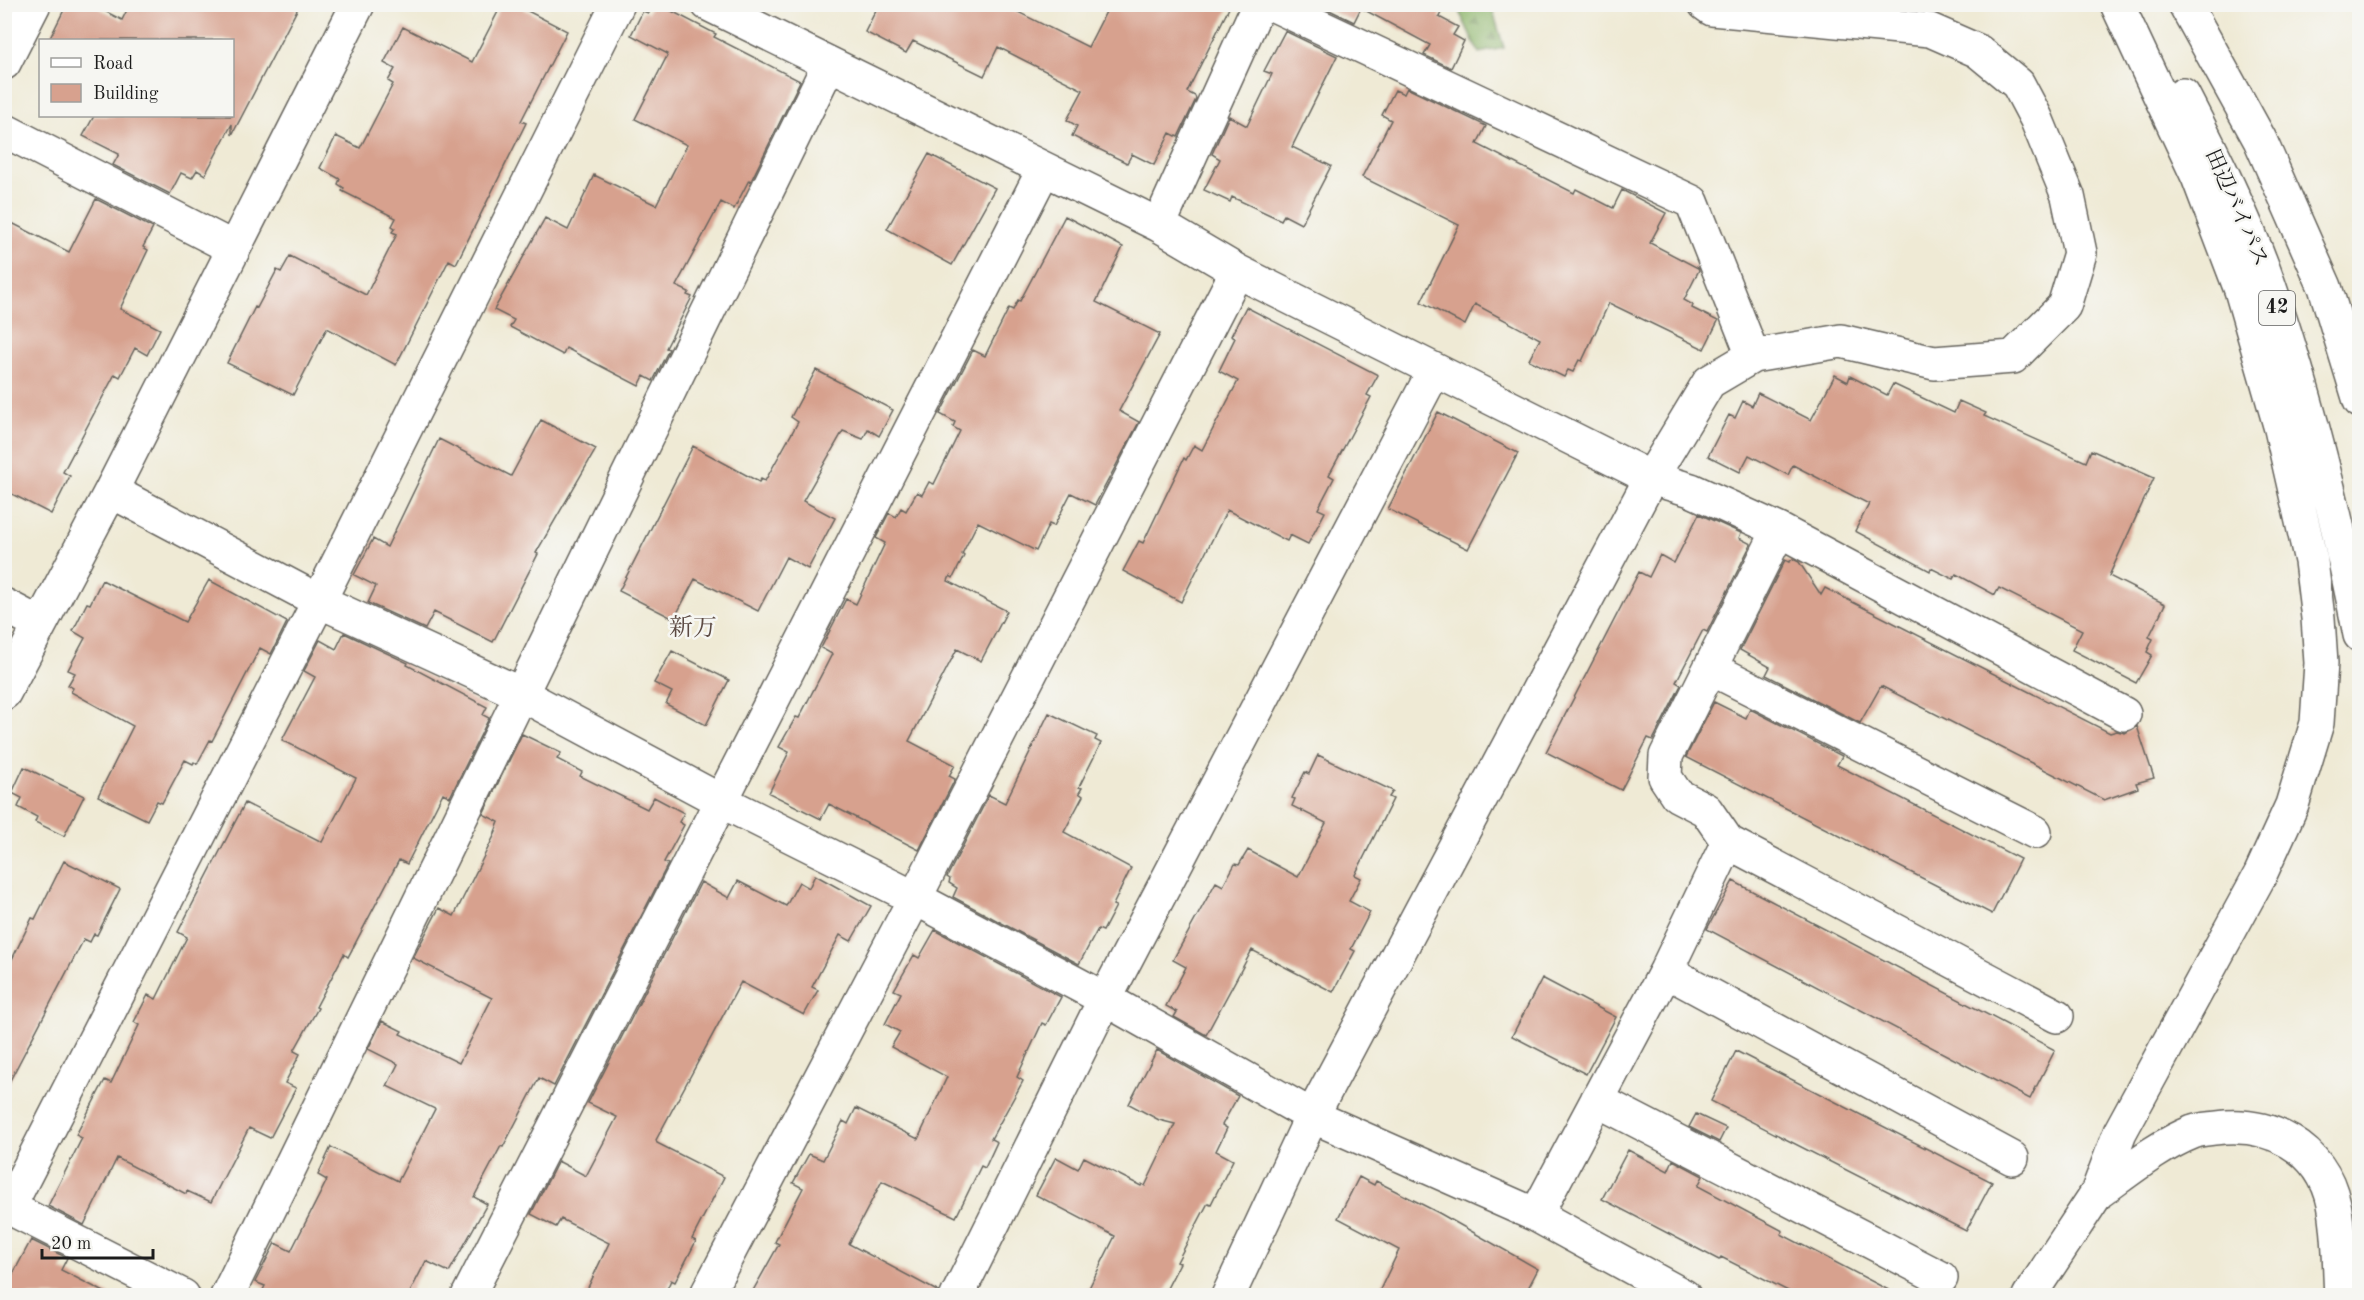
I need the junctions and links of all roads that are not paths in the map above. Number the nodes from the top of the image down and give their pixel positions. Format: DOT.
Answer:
graph roads {
  1 [pos="34,4"];
  2 [pos="358,4"];
  3 [pos="618,4"];
  4 [pos="708,4"];
  5 [pos="1259,4"];
  6 [pos="1272,4"];
  7 [pos="1705,4"];
  8 [pos="2117,4"];
  9 [pos="2130,4"];
  10 [pos="2185,4"];
  11 [pos="4,63"];
  12 [pos="829,64"];
  13 [pos="4,130"];
  14 [pos="2260,140"];
  15 [pos="1044,169"];
  16 [pos="1160,225"];
  17 [pos="233,248"];
  18 [pos="1237,271"];
  19 [pos="2360,321"];
  20 [pos="1753,356"];
  21 [pos="1434,371"];
  22 [pos="2360,400"];
  23 [pos="1651,477"];
  24 [pos="111,491"];
  25 [pos="1779,530"];
  26 [pos="320,601"];
  27 [pos="4,605"];
  28 [pos="40,624"];
  29 [pos="2360,635"];
  30 [pos="1710,668"];
  31 [pos="4,693"];
  32 [pos="521,694"];
  33 [pos="2124,714"];
  34 [pos="721,801"];
  35 [pos="2035,832"];
  36 [pos="1728,842"];
  37 [pos="915,898"];
  38 [pos="1666,971"];
  39 [pos="1105,999"];
  40 [pos="2057,1016"];
  41 [pos="1597,1100"];
  42 [pos="1312,1116"];
  43 [pos="2012,1158"];
  44 [pos="2097,1193"];
  45 [pos="7,1206"];
  46 [pos="1536,1215"];
  47 [pos="1941,1278"];
  48 [pos="183,1296"];
  49 [pos="227,1296"];
  50 [pos="468,1296"];
  51 [pos="706,1296"];
  52 [pos="957,1296"];
  53 [pos="1228,1296"];
  54 [pos="1684,1296"];
  55 [pos="2029,1296"];
  56 [pos="2341,1296"];
  1 -- 11 [label="main road"];
  2 -- 17 [label="main road"];
  3 -- 26 [label="main road"];
  4 -- 12 [label="main road"];
  5 -- 16 [label="main road"];
  6 -- 20 [label="main road"];
  7 -- 20 [label="main road"];
  8 -- 44 [label="main road"];
  9 -- 29 [label="main road, 田辺バイパス / 42"];
  10 -- 14 [label="main road, 42"];
  12 -- 15 [label="main road"];
  12 -- 32 [label="main road"];
  13 -- 17 [label="main road"];
  14 -- 19 [label="main road"];
  14 -- 22 [label="main road, 42"];
  15 -- 16 [label="main road"];
  15 -- 34 [label="main road"];
  16 -- 18 [label="main road"];
  17 -- 24 [label="main road"];
  18 -- 21 [label="main road"];
  18 -- 37 [label="main road"];
  20 -- 23 [label="main road"];
  21 -- 23 [label="main road"];
  21 -- 39 [label="main road"];
  23 -- 25 [label="main road"];
  23 -- 42 [label="main road"];
  24 -- 26 [label="main road"];
  24 -- 28 [label="main road"];
  25 -- 30 [label="main road"];
  25 -- 33 [label="main road"];
  26 -- 32 [label="main road"];
  26 -- 45 [label="main road"];
  27 -- 28 [label="main road"];
  28 -- 31 [label="main road"];
  30 -- 35 [label="main road"];
  30 -- 36 [label="main road"];
  32 -- 34 [label="main road"];
  32 -- 49 [label="main road"];
  34 -- 37 [label="main road"];
  34 -- 50 [label="main road"];
  36 -- 38 [label="main road"];
  36 -- 40 [label="main road"];
  37 -- 39 [label="main road"];
  37 -- 51 [label="main road"];
  38 -- 41 [label="main road"];
  38 -- 43 [label="main road"];
  39 -- 42 [label="main road"];
  39 -- 52 [label="main road"];
  41 -- 46 [label="main road"];
  41 -- 47 [label="main road"];
  42 -- 46 [label="main road"];
  42 -- 53 [label="main road"];
  44 -- 55 [label="main road"];
  44 -- 56 [label="main road"];
  45 -- 48 [label="main road"];
  46 -- 54 [label="main road"];
}
